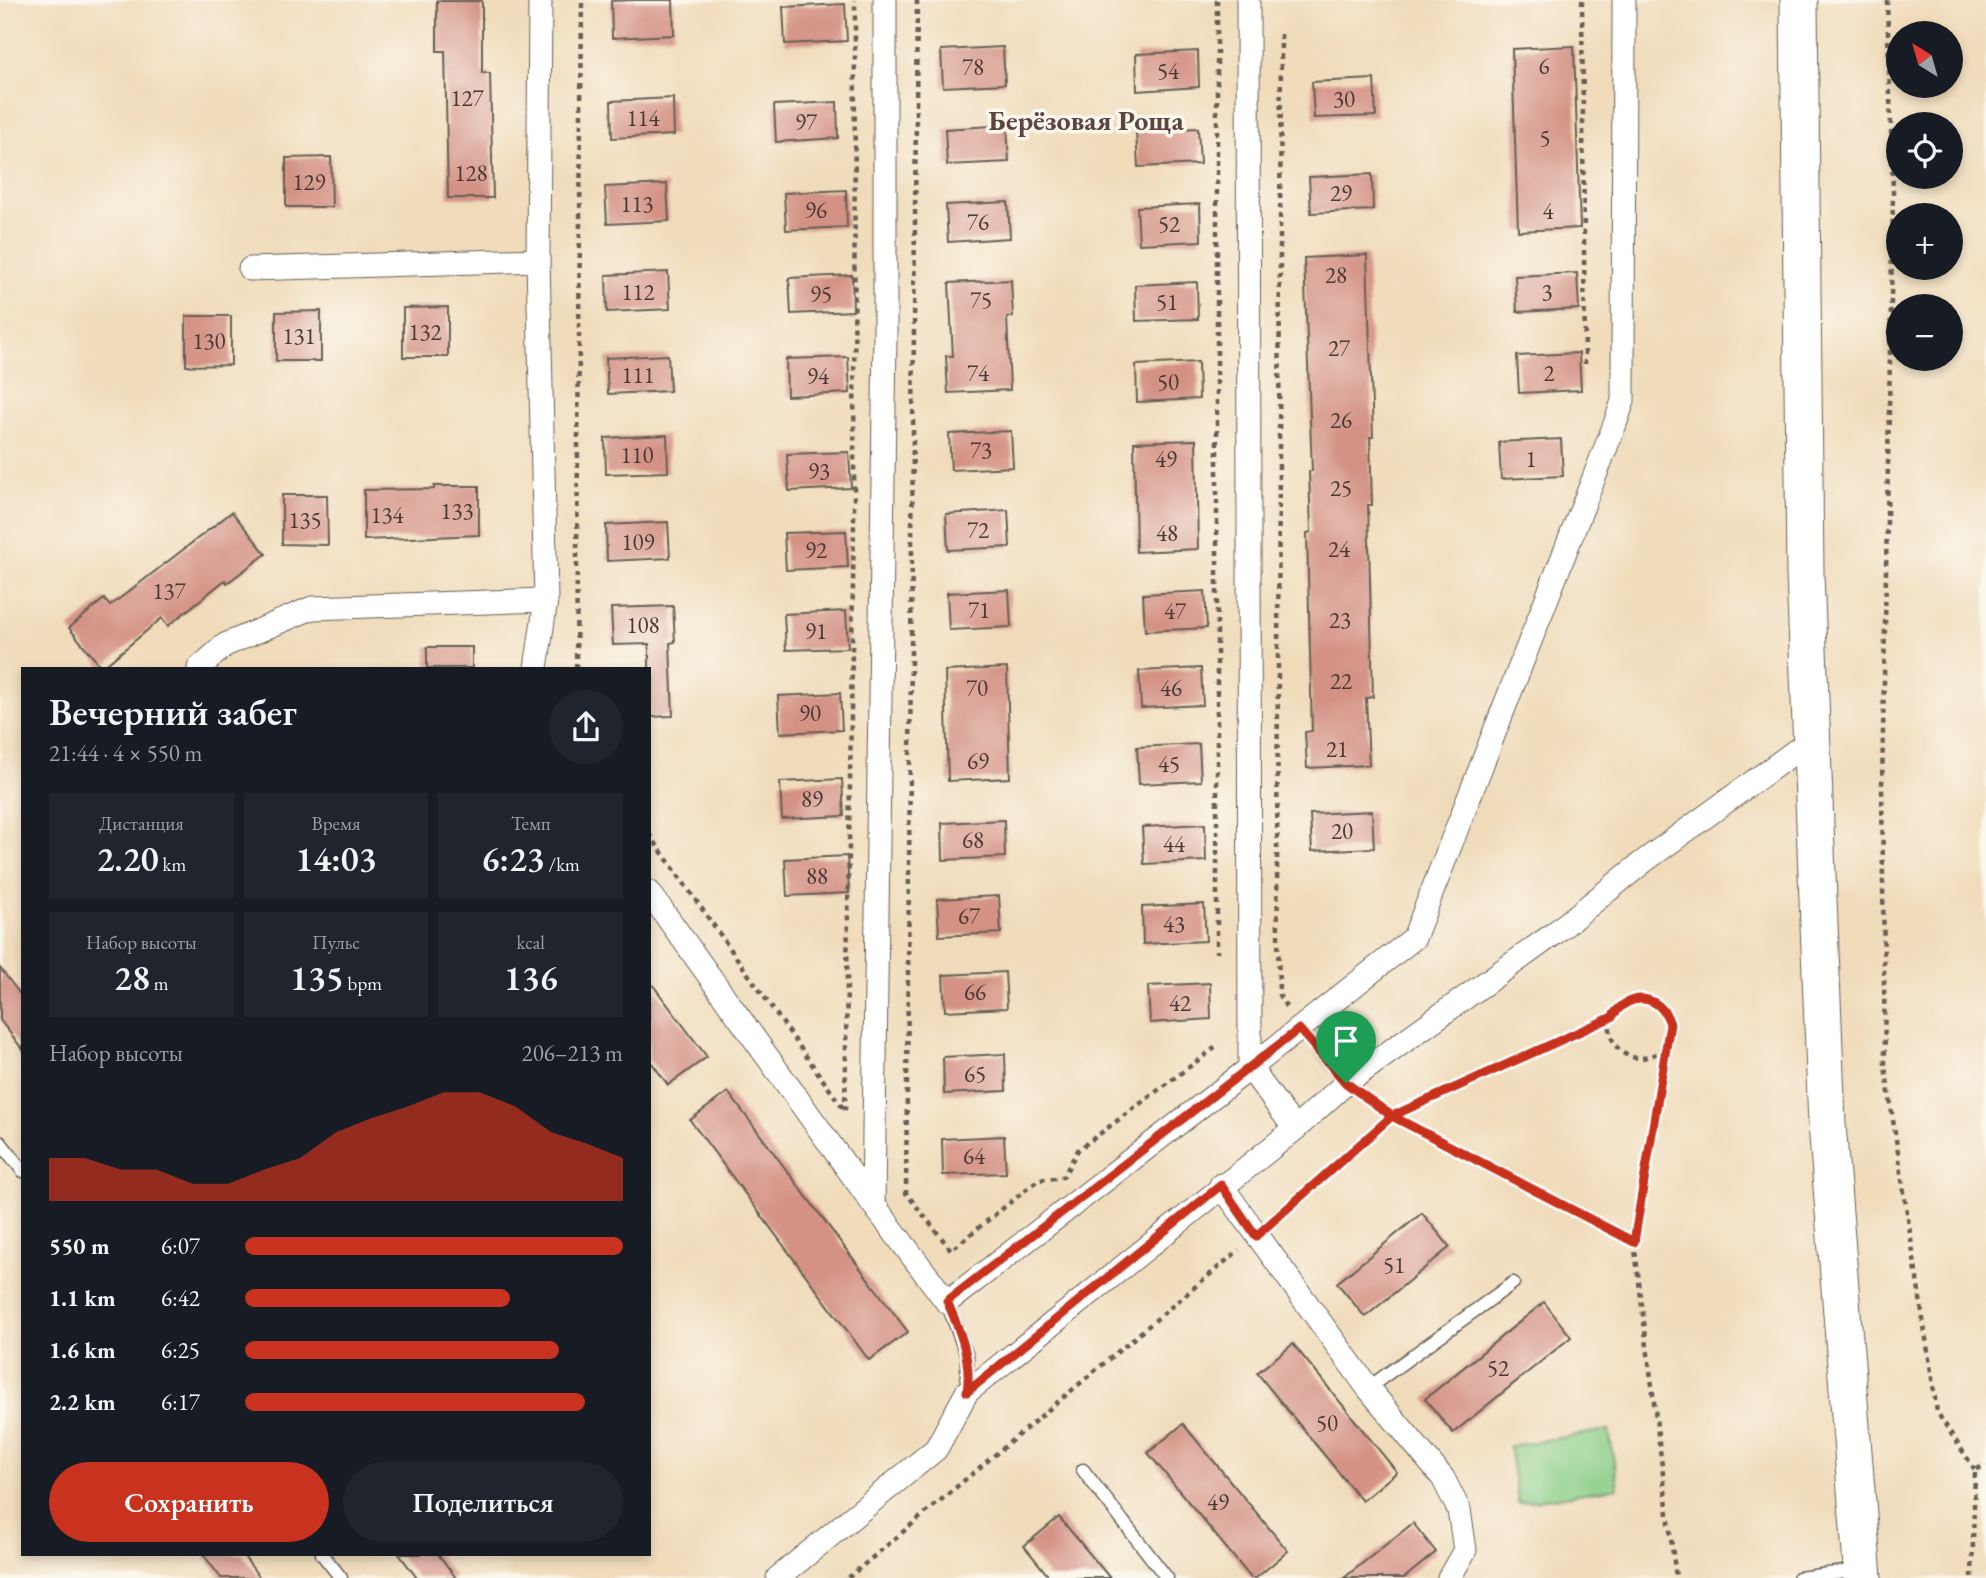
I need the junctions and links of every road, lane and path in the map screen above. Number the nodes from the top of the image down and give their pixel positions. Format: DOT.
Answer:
graph roads {
  1 [pos="540,0"];
  2 [pos="582,0"];
  3 [pos="855,0"];
  4 [pos="885,0"];
  5 [pos="917,0"];
  6 [pos="1217,0"];
  7 [pos="1248,0"];
  8 [pos="1582,0"];
  9 [pos="1624,0"];
  10 [pos="1799,0"];
  11 [pos="1887,0"];
  12 [pos="1281,34"];
  13 [pos="538,260"];
  14 [pos="250,269"];
  15 [pos="1585,364"];
  16 [pos="546,600"];
  17 [pos="201,667"];
  18 [pos="536,667"];
  19 [pos="576,667"];
  20 [pos="1812,739"];
  21 [pos="651,837"];
  22 [pos="651,895"];
  23 [pos="1217,953"];
  24 [pos="1612,1017"];
  25 [pos="1299,1029"];
  26 [pos="1666,1043"];
  27 [pos="1216,1047"];
  28 [pos="1250,1068"];
  29 [pos="1346,1083"];
  30 [pos="1392,1116"];
  31 [pos="1295,1129"];
  32 [pos="0,1142"];
  33 [pos="21,1168"];
  34 [pos="1221,1185"];
  35 [pos="873,1203"];
  36 [pos="1256,1236"];
  37 [pos="1634,1242"];
  38 [pos="1513,1283"];
  39 [pos="947,1301"];
  40 [pos="1368,1388"];
  41 [pos="967,1392"];
  42 [pos="1986,1465"];
  43 [pos="1083,1470"];
  44 [pos="1975,1470"];
  45 [pos="324,1556"];
  46 [pos="1862,1574"];
  47 [pos="341,1578"];
  48 [pos="778,1578"];
  49 [pos="848,1578"];
  50 [pos="1167,1578"];
  51 [pos="1449,1578"];
  52 [pos="1676,1578"];
  53 [pos="1799,1578"];
  54 [pos="1972,1578"];
  1 -- 13 [label="street"];
  2 -- 19 [label="path"];
  3 -- 21 [label="path"];
  4 -- 35 [label="street"];
  5 -- 27 [label="path"];
  6 -- 23 [label="path"];
  7 -- 28 [label="street"];
  8 -- 15 [label="path"];
  9 -- 25 [label="street"];
  10 -- 20 [label="main road"];
  11 -- 44 [label="path"];
  12 -- 25 [label="path"];
  13 -- 14 [label="street"];
  13 -- 16 [label="street"];
  16 -- 17 [label="street"];
  16 -- 18 [label="street"];
  20 -- 29 [label="street"];
  20 -- 46 [label="main road"];
  22 -- 35 [label="street"];
  24 -- 26 [label="path"];
  24 -- 26 [label="path"];
  24 -- 30 [label="path"];
  25 -- 28 [label="street"];
  25 -- 29 [label="path"];
  26 -- 37 [label="path"];
  28 -- 31 [label="street"];
  28 -- 39 [label="street"];
  29 -- 30 [label="path"];
  29 -- 31 [label="street"];
  30 -- 36 [label="path"];
  30 -- 37 [label="path"];
  31 -- 34 [label="street"];
  32 -- 33 [label="lane"];
  34 -- 36 [label="street"];
  34 -- 41 [label="street"];
  35 -- 39 [label="street"];
  36 -- 40 [label="street"];
  36 -- 49 [label="path"];
  37 -- 52 [label="path"];
  38 -- 40 [label="lane"];
  39 -- 41 [label="lane"];
  40 -- 51 [label="street"];
  41 -- 48 [label="street"];
  42 -- 44 [label="path"];
  43 -- 50 [label="lane"];
  44 -- 54 [label="path"];
  45 -- 47 [label="lane"];
  46 -- 53 [label="lane"];
}
